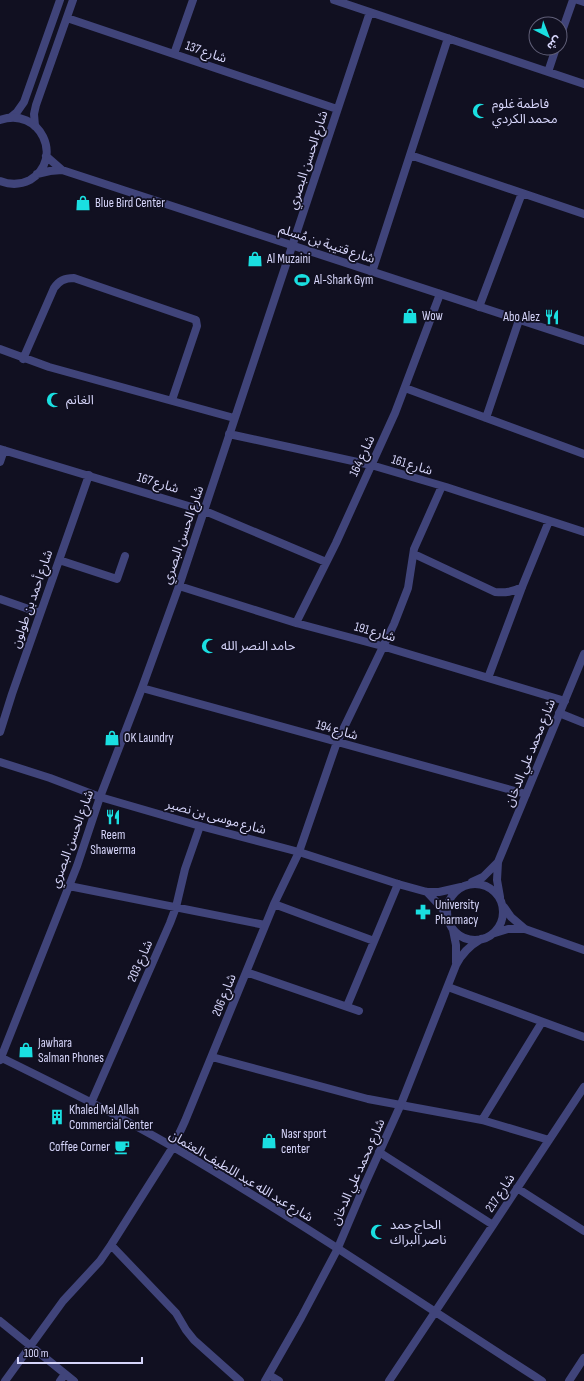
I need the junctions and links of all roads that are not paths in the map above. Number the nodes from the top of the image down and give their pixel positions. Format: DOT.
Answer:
graph roads {
  1 [pos="60,0"];
  2 [pos="73,0"];
  3 [pos="193,0"];
  4 [pos="334,0"];
  5 [pos="573,0"];
  6 [pos="578,0"];
  7 [pos="584,2"];
  8 [pos="370,12"];
  9 [pos="567,16"];
  10 [pos="67,18"];
  11 [pos="448,38"];
  12 [pos="174,54"];
  13 [pos="553,56"];
  14 [pos="548,72"];
  15 [pos="584,84"];
  16 [pos="337,109"];
  17 [pos="11,117"];
  18 [pos="0,120"];
  19 [pos="35,126"];
  20 [pos="410,155"];
  21 [pos="46,156"];
  22 [pos="62,170"];
  23 [pos="37,174"];
  24 [pos="0,182"];
  25 [pos="10,184"];
  26 [pos="0,190"];
  27 [pos="522,193"];
  28 [pos="584,214"];
  29 [pos="292,246"];
  30 [pos="372,272"];
  31 [pos="440,294"];
  32 [pos="479,307"];
  33 [pos="519,320"];
  34 [pos="584,342"];
  35 [pos="0,349"];
  36 [pos="23,358"];
  37 [pos="404,388"];
  38 [pos="172,400"];
  39 [pos="234,418"];
  40 [pos="486,418"];
  41 [pos="229,434"];
  42 [pos="2,449"];
  43 [pos="584,454"];
  44 [pos="0,462"];
  45 [pos="371,465"];
  46 [pos="89,475"];
  47 [pos="442,486"];
  48 [pos="205,511"];
  49 [pos="549,521"];
  50 [pos="584,532"];
  51 [pos="414,554"];
  52 [pos="125,556"];
  53 [pos="59,560"];
  54 [pos="326,562"];
  55 [pos="179,586"];
  56 [pos="522,587"];
  57 [pos="0,599"];
  58 [pos="40,613"];
  59 [pos="296,623"];
  60 [pos="382,646"];
  61 [pos="584,654"];
  62 [pos="488,678"];
  63 [pos="142,688"];
  64 [pos="565,700"];
  65 [pos="559,713"];
  66 [pos="584,723"];
  67 [pos="0,732"];
  68 [pos="337,742"];
  69 [pos="0,762"];
  70 [pos="526,794"];
  71 [pos="100,797"];
  72 [pos="200,826"];
  73 [pos="300,852"];
  74 [pos="498,862"];
  75 [pos="398,884"];
  76 [pos="465,885"];
  77 [pos="68,886"];
  78 [pos="427,892"];
  79 [pos="500,897"];
  80 [pos="274,904"];
  81 [pos="504,906"];
  82 [pos="176,907"];
  83 [pos="265,926"];
  84 [pos="451,927"];
  85 [pos="526,929"];
  86 [pos="495,933"];
  87 [pos="481,940"];
  88 [pos="374,941"];
  89 [pos="584,950"];
  90 [pos="456,965"];
  91 [pos="246,972"];
  92 [pos="448,987"];
  93 [pos="347,1006"];
  94 [pos="359,1011"];
  95 [pos="542,1022"];
  96 [pos="584,1037"];
  97 [pos="212,1057"];
  98 [pos="0,1058"];
  99 [pos="584,1087"];
  100 [pos="90,1103"];
  101 [pos="401,1104"];
  102 [pos="482,1120"];
  103 [pos="549,1140"];
  104 [pos="173,1147"];
  105 [pos="380,1152"];
  106 [pos="517,1188"];
  107 [pos="494,1226"];
  108 [pos="584,1231"];
  109 [pos="111,1245"];
  110 [pos="337,1250"];
  111 [pos="436,1313"];
  112 [pos="0,1321"];
  113 [pos="30,1345"];
  114 [pos="584,1358"];
  115 [pos="63,1377"];
  116 [pos="267,1378"];
  117 [pos="5,1381"];
  118 [pos="74,1381"];
  119 [pos="240,1381"];
  120 [pos="278,1381"];
  121 [pos="389,1381"];
  122 [pos="542,1381"];
  123 [pos="569,1381"];
  1 -- 17 [label="street"];
  2 -- 10 [label="street"];
  3 -- 12 [label="street"];
  4 -- 8 [label="street"];
  5 -- 9 [label="street"];
  6 -- 7 [label="street"];
  8 -- 11 [label="street"];
  8 -- 16 [label="street, شارع الحسن البصري"];
  10 -- 12 [label="street, شارع 137"];
  10 -- 19 [label="street"];
  11 -- 14 [label="street"];
  11 -- 20 [label="street"];
  12 -- 16 [label="street, شارع 137"];
  13 -- 14 [label="street"];
  14 -- 15 [label="street"];
  16 -- 29 [label="street, شارع الحسن البصري"];
  17 -- 18 [label="street"];
  17 -- 19 [label="street"];
  19 -- 21 [label="street"];
  20 -- 27 [label="street"];
  20 -- 30 [label="street"];
  21 -- 22 [label="street, شارع قتيبة بن مُسلم"];
  21 -- 23 [label="street"];
  22 -- 23 [label="street, شارع قتيبة بن مُسلم"];
  22 -- 29 [label="street, شارع قتيبة بن مُسلم"];
  23 -- 25 [label="street, شارع قتيبة بن مُسلم"];
  24 -- 25 [label="street"];
  25 -- 26 [label="street"];
  27 -- 28 [label="street"];
  27 -- 32 [label="street"];
  29 -- 30 [label="street, شارع قتيبة بن مُسلم"];
  29 -- 39 [label="street, شارع الحسن البصري"];
  30 -- 31 [label="street, شارع قتيبة بن مُسلم"];
  31 -- 32 [label="street, شارع قتيبة بن مُسلم"];
  31 -- 37 [label="street, شارع 164"];
  32 -- 33 [label="street, شارع قتيبة بن مُسلم"];
  33 -- 34 [label="street, شارع قتيبة بن مُسلم"];
  33 -- 40 [label="street"];
  35 -- 36 [label="street"];
  36 -- 38 [label="street"];
  36 -- 38 [label="street"];
  37 -- 40 [label="street"];
  37 -- 45 [label="street, شارع 164"];
  38 -- 39 [label="street"];
  39 -- 41 [label="street, شارع الحسن البصري"];
  40 -- 43 [label="street"];
  41 -- 45 [label="street, شارع 161"];
  41 -- 48 [label="street, شارع الحسن البصري"];
  42 -- 44 [label="street"];
  42 -- 46 [label="street, شارع 167"];
  45 -- 47 [label="street, شارع 161"];
  45 -- 54 [label="street, شارع 164"];
  46 -- 48 [label="street, شارع 167"];
  46 -- 53 [label="street, شارع أحمد بن طولون"];
  47 -- 49 [label="street, شارع 161"];
  47 -- 51 [label="street, شارع 206"];
  48 -- 54 [label="street, شارع 167"];
  48 -- 55 [label="street, شارع الحسن البصري"];
  49 -- 50 [label="street, شارع 161"];
  49 -- 56 [label="street"];
  51 -- 56 [label="street"];
  51 -- 60 [label="street, شارع 206"];
  52 -- 53 [label="street"];
  53 -- 58 [label="street, شارع أحمد بن طولون"];
  54 -- 59 [label="street, شارع 164"];
  55 -- 59 [label="street, شارع 191"];
  55 -- 63 [label="street, شارع الحسن البصري"];
  56 -- 62 [label="street"];
  57 -- 58 [label="street"];
  58 -- 67 [label="street, شارع أحمد بن طولون"];
  59 -- 60 [label="street, شارع 191"];
  60 -- 62 [label="street, شارع 191"];
  60 -- 68 [label="street, شارع 206"];
  61 -- 64 [label="street, شارع محمد علي الدخان"];
  62 -- 64 [label="street, شارع 191"];
  63 -- 68 [label="street, شارع 194"];
  63 -- 71 [label="street, شارع الحسن البصري"];
  64 -- 65 [label="street, شارع محمد علي الدخان"];
  65 -- 66 [label="street"];
  65 -- 70 [label="street, شارع محمد علي الدخان"];
  68 -- 70 [label="street, شارع 194"];
  68 -- 73 [label="street, شارع 206"];
  69 -- 71 [label="street, شارع موسى بن نصير"];
  70 -- 74 [label="street, شارع محمد علي الدخان"];
  71 -- 72 [label="street, شارع موسى بن نصير"];
  71 -- 77 [label="street, شارع الحسن البصري"];
  72 -- 73 [label="street, شارع موسى بن نصير"];
  72 -- 82 [label="street, شارع 203"];
  73 -- 75 [label="street, شارع موسى بن نصير"];
  73 -- 80 [label="street, شارع 206"];
  74 -- 76 [label="street, شارع محمد علي الدخان"];
  74 -- 79 [label="street, شارع محمد علي الدخان"];
  75 -- 78 [label="street, شارع موسى بن نصير"];
  75 -- 88 [label="street"];
  76 -- 78 [label="street, شارع موسى بن نصير"];
  76 -- 79 [label="street"];
  76 -- 84 [label="street"];
  77 -- 82 [label="street"];
  77 -- 98 [label="street, شارع الحسن البصري"];
  78 -- 84 [label="street"];
  79 -- 81 [label="street"];
  80 -- 83 [label="street, شارع 206"];
  80 -- 88 [label="street"];
  81 -- 85 [label="street"];
  81 -- 86 [label="street"];
  82 -- 83 [label="street"];
  82 -- 100 [label="street, شارع 203"];
  83 -- 91 [label="street, شارع 206"];
  84 -- 87 [label="street"];
  84 -- 90 [label="street, شارع محمد علي الدخان"];
  85 -- 86 [label="street"];
  85 -- 89 [label="street"];
  86 -- 87 [label="street"];
  87 -- 90 [label="street, شارع محمد علي الدخان"];
  88 -- 93 [label="street"];
  90 -- 92 [label="street, شارع محمد علي الدخان"];
  91 -- 93 [label="street"];
  91 -- 97 [label="street, شارع 206"];
  92 -- 95 [label="street"];
  92 -- 101 [label="street, شارع محمد علي الدخان"];
  93 -- 94 [label="street"];
  95 -- 96 [label="street"];
  95 -- 102 [label="street"];
  97 -- 101 [label="street"];
  97 -- 104 [label="street, شارع 206"];
  98 -- 100 [label="street, شارع عبد الله عبد اللطيف العثمان"];
  99 -- 103 [label="street, شارع 217"];
  100 -- 104 [label="street, شارع عبد الله عبد اللطيف العثمان"];
  101 -- 102 [label="street"];
  101 -- 105 [label="street, شارع محمد علي الدخان"];
  102 -- 103 [label="street"];
  103 -- 106 [label="street, شارع 217"];
  104 -- 109 [label="street, شارع 206"];
  104 -- 110 [label="street, شارع عبد الله عبد اللطيف العثمان"];
  105 -- 107 [label="street"];
  105 -- 110 [label="street, شارع محمد علي الدخان"];
  106 -- 107 [label="street, شارع 217"];
  106 -- 108 [label="street"];
  107 -- 111 [label="street, شارع 217"];
  109 -- 113 [label="street, شارع 206"];
  109 -- 119 [label="street"];
  110 -- 111 [label="street, شارع عبد الله عبد اللطيف العثمان"];
  110 -- 116 [label="street, شارع محمد علي الدخان"];
  111 -- 121 [label="street, شارع 217"];
  111 -- 122 [label="street, شارع عبد الله عبد اللطيف العثمان"];
  112 -- 113 [label="street"];
  113 -- 115 [label="street"];
  113 -- 117 [label="street, شارع 206"];
  114 -- 123 [label="street"];
  115 -- 118 [label="street"];
  116 -- 120 [label="street"];
}
